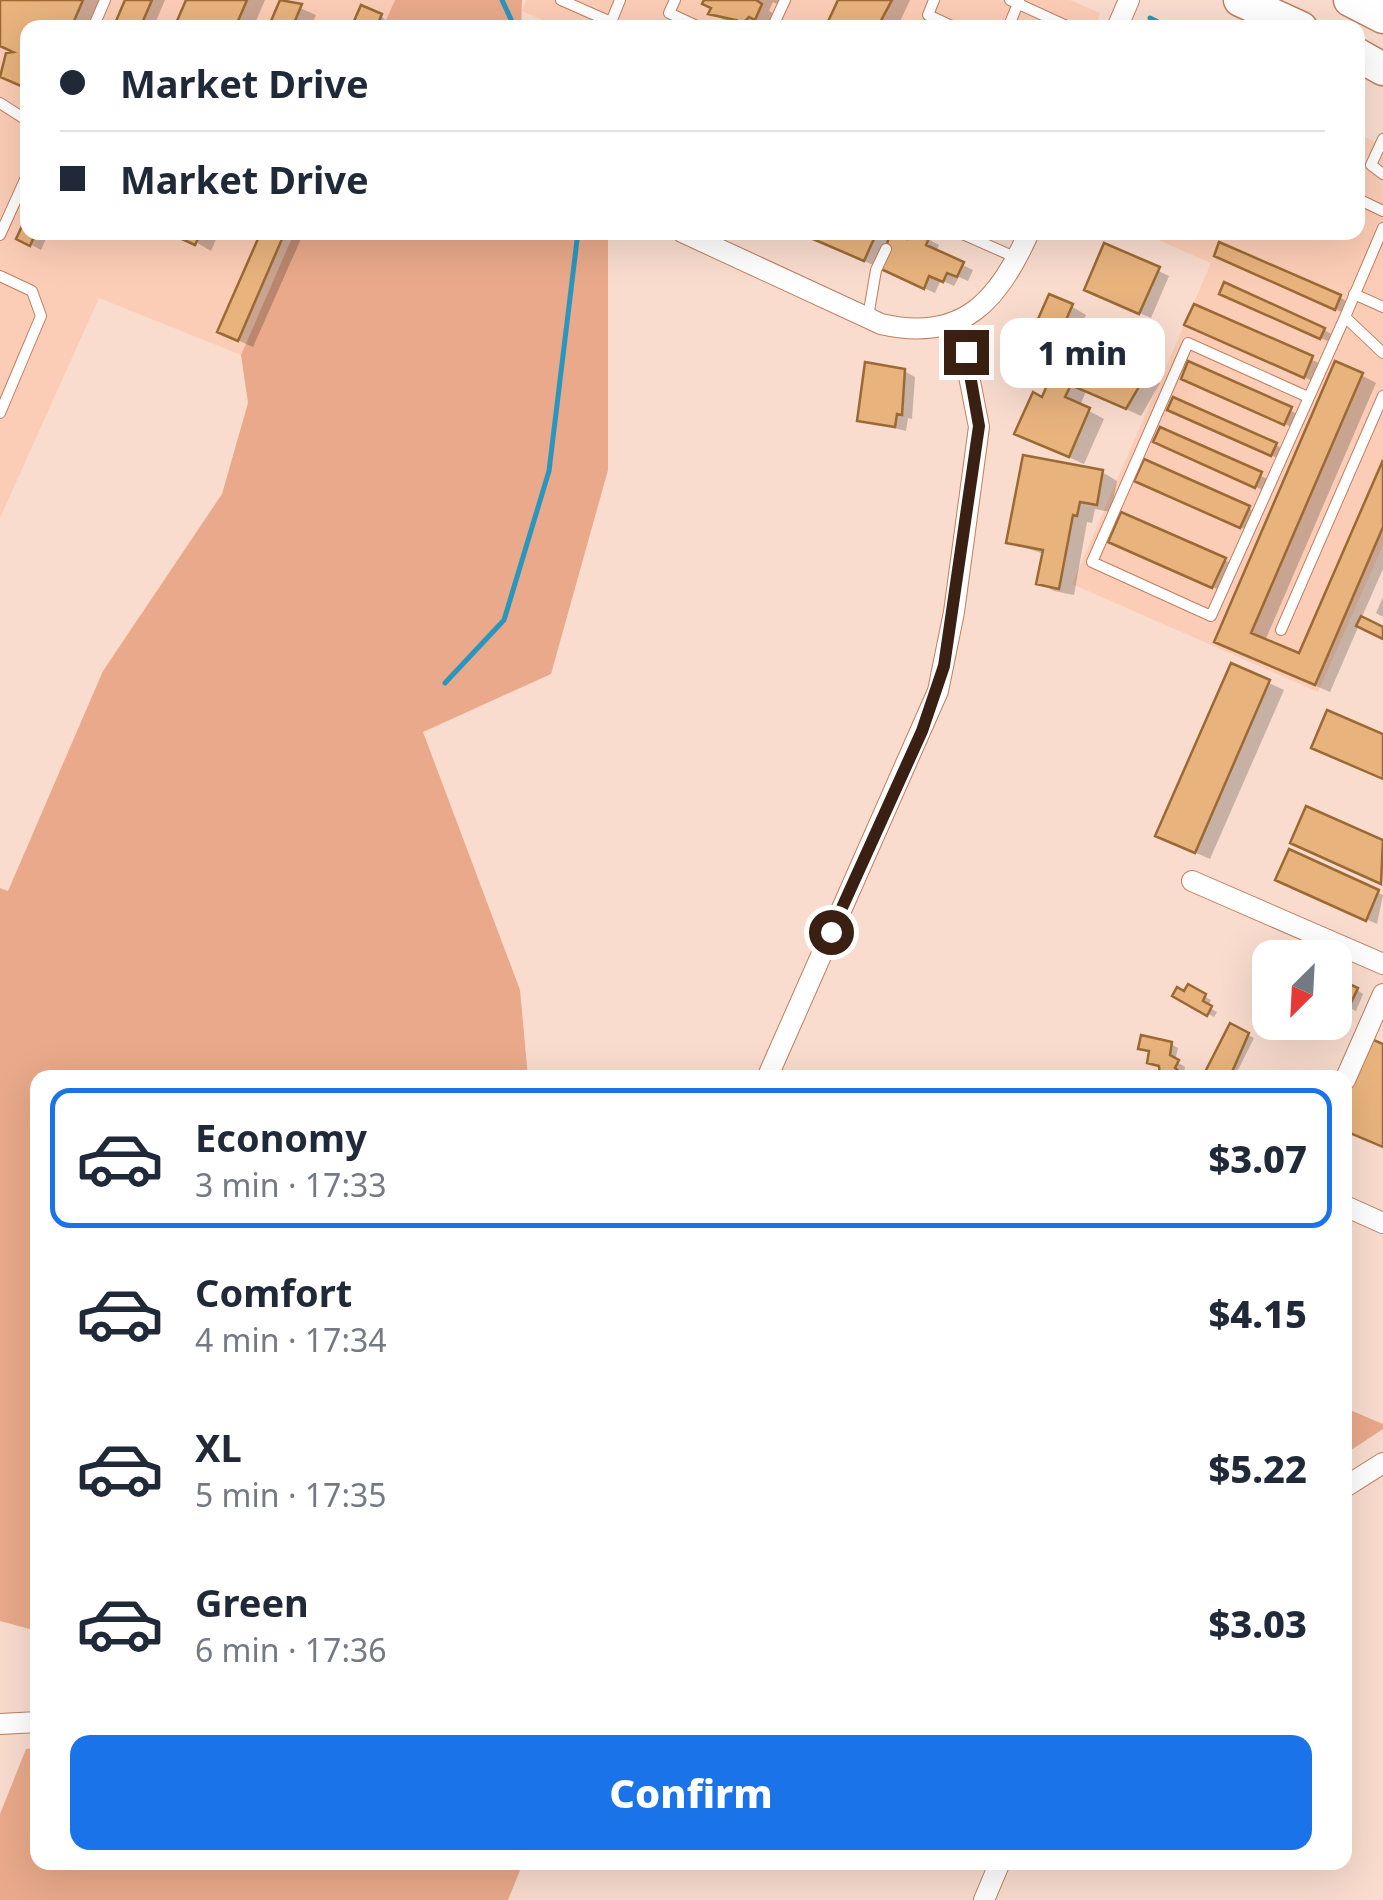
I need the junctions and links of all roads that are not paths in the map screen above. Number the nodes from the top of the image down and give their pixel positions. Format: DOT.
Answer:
graph roads {
  1 [pos="561,0"];
  2 [pos="675,0"];
  3 [pos="934,0"];
  4 [pos="1350,0"];
  5 [pos="1016,1"];
  6 [pos="1245,7"];
  7 [pos="669,14"];
  8 [pos="1383,17"];
  9 [pos="606,20"];
  10 [pos="669,20"];
  11 [pos="683,20"];
  12 [pos="940,20"];
  13 [pos="1055,20"];
  14 [pos="1280,20"];
  15 [pos="1383,139"];
  16 [pos="1365,162"];
  17 [pos="1371,165"];
  18 [pos="1383,174"];
  19 [pos="20,191"];
  20 [pos="1383,228"];
  21 [pos="0,235"];
  22 [pos="699,240"];
  23 [pos="976,240"];
  24 [pos="1025,240"];
  25 [pos="886,249"];
  26 [pos="1018,258"];
  27 [pos="0,276"];
  28 [pos="1354,294"];
  29 [pos="1383,307"];
  30 [pos="1345,317"];
  31 [pos="868,318"];
  32 [pos="958,320"];
  33 [pos="1383,354"];
  34 [pos="1383,396"];
  35 [pos="1308,398"];
  36 [pos="0,413"];
  37 [pos="1281,630"];
  38 [pos="1192,881"];
  39 [pos="1383,964"];
  40 [pos="1383,994"];
  41 [pos="771,1070"];
  42 [pos="1349,1070"];
  43 [pos="1352,1209"];
  44 [pos="1383,1223"];
  45 [pos="1383,1464"];
  46 [pos="1352,1483"];
  47 [pos="30,1722"];
  48 [pos="0,1724"];
  49 [pos="997,1870"];
  50 [pos="984,1900"];
  1 -- 9 [label="lane"];
  2 -- 7 [label="lane"];
  3 -- 12 [label="lane"];
  4 -- 8 [label="highway"];
  5 -- 13 [label="lane"];
  6 -- 14 [label="highway"];
  7 -- 10 [label="lane"];
  7 -- 11 [label="lane"];
  15 -- 17 [label="lane"];
  16 -- 17 [label="lane"];
  17 -- 18 [label="lane"];
  19 -- 21 [label="lane"];
  20 -- 28 [label="lane"];
  22 -- 31 [label="street"];
  23 -- 26 [label="lane"];
  24 -- 26 [label="street"];
  25 -- 31 [label="lane"];
  26 -- 32 [label="street"];
  27 -- 36 [label="lane"];
  28 -- 29 [label="lane"];
  28 -- 30 [label="lane"];
  30 -- 33 [label="lane"];
  30 -- 35 [label="lane"];
  31 -- 32 [label="street"];
  32 -- 41 [label="street"];
  34 -- 37 [label="lane"];
  35 -- 35 [label="lane"];
  38 -- 39 [label="street"];
  40 -- 42 [label="street"];
  43 -- 44 [label="street"];
  45 -- 46 [label="street"];
  47 -- 48 [label="street"];
  49 -- 50 [label="street"];
}
